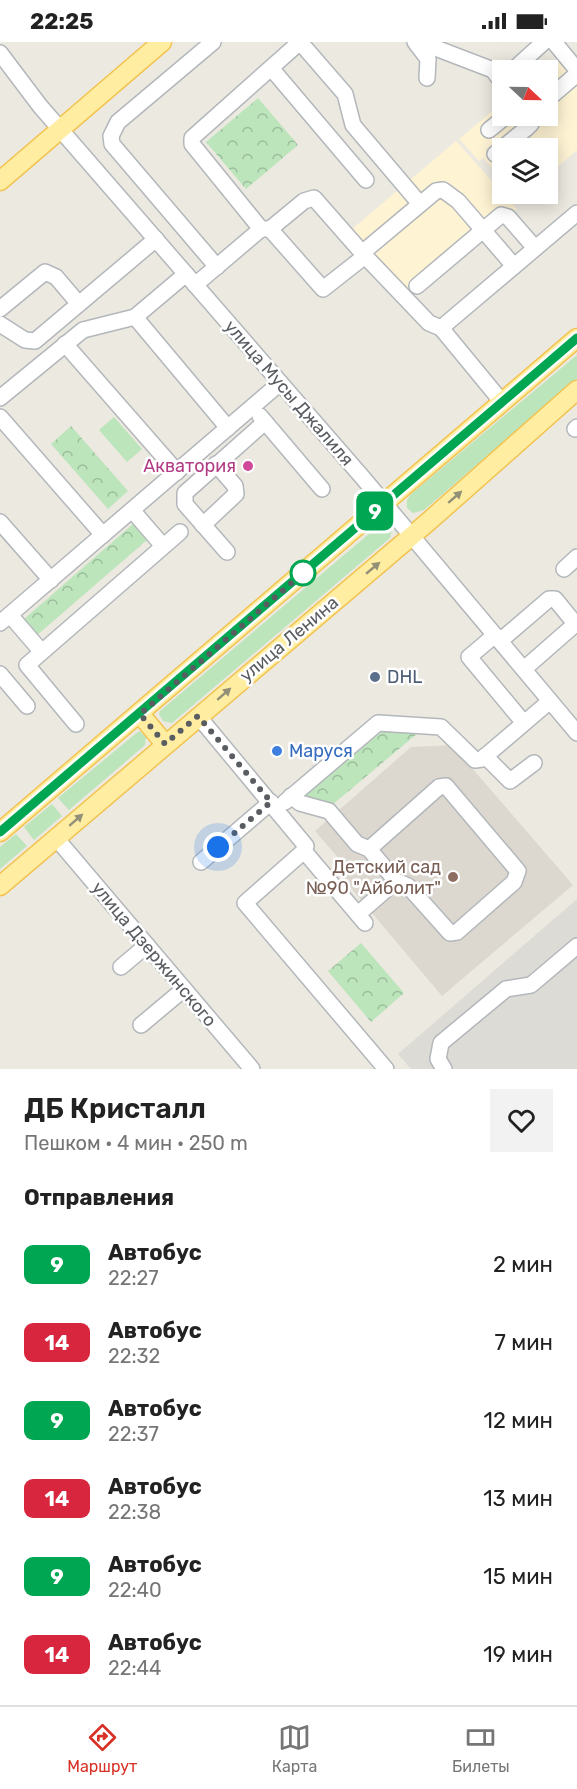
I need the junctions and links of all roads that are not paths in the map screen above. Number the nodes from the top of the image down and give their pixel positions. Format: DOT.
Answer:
graph roads {
  1 [pos="162,42"];
  2 [pos="213,42"];
  3 [pos="415,42"];
  4 [pos="420,42"];
  5 [pos="544,42"];
  6 [pos="554,42"];
  7 [pos="0,54"];
  8 [pos="434,54"];
  9 [pos="524,60"];
  10 [pos="271,68"];
  11 [pos="492,70"];
  12 [pos="577,70"];
  13 [pos="577,74"];
  14 [pos="427,78"];
  15 [pos="558,90"];
  16 [pos="494,126"];
  17 [pos="529,126"];
  18 [pos="60,129"];
  19 [pos="489,130"];
  20 [pos="515,138"];
  21 [pos="366,180"];
  22 [pos="0,181"];
  23 [pos="420,204"];
  24 [pos="577,213"];
  25 [pos="266,229"];
  26 [pos="483,230"];
  27 [pos="156,239"];
  28 [pos="535,248"];
  29 [pos="364,255"];
  30 [pos="514,266"];
  31 [pos="217,267"];
  32 [pos="190,279"];
  33 [pos="417,286"];
  34 [pos="79,304"];
  35 [pos="0,309"];
  36 [pos="135,317"];
  37 [pos="0,324"];
  38 [pos="441,328"];
  39 [pos="577,338"];
  40 [pos="65,344"];
  41 [pos="280,383"];
  42 [pos="577,390"];
  43 [pos="0,398"];
  44 [pos="502,402"];
  45 [pos="252,407"];
  46 [pos="0,417"];
  47 [pos="265,422"];
  48 [pos="228,428"];
  49 [pos="216,464"];
  50 [pos="177,472"];
  51 [pos="322,489"];
  52 [pos="384,503"];
  53 [pos="132,510"];
  54 [pos="0,522"];
  55 [pos="203,525"];
  56 [pos="180,532"];
  57 [pos="103,535"];
  58 [pos="411,536"];
  59 [pos="163,546"];
  60 [pos="226,552"];
  61 [pos="577,557"];
  62 [pos="564,569"];
  63 [pos="51,579"];
  64 [pos="5,619"];
  65 [pos="498,638"];
  66 [pos="41,651"];
  67 [pos="524,669"];
  68 [pos="1,678"];
  69 [pos="550,701"];
  70 [pos="27,706"];
  71 [pos="140,714"];
  72 [pos="198,716"];
  73 [pos="524,723"];
  74 [pos="76,724"];
  75 [pos="577,733"];
  76 [pos="165,744"];
  77 [pos="485,756"];
  78 [pos="534,763"];
  79 [pos="291,796"];
  80 [pos="274,805"];
  81 [pos="0,832"];
  82 [pos="56,838"];
  83 [pos="369,849"];
  84 [pos="304,851"];
  85 [pos="201,862"];
  86 [pos="396,881"];
  87 [pos="0,886"];
  88 [pos="147,945"];
  89 [pos="577,946"];
  90 [pos="122,967"];
  91 [pos="184,989"];
  92 [pos="141,1025"];
  93 [pos="252,1069"];
  94 [pos="386,1069"];
  95 [pos="444,1069"];
  1 -- 18 [label="main road"];
  2 -- 31 [label="street"];
  3 -- 8 [label="street"];
  4 -- 8 [label="street"];
  5 -- 9 [label="street"];
  6 -- 12 [label="street"];
  7 -- 18 [label="street, улица Мусы Джалиля"];
  8 -- 11 [label="street"];
  8 -- 14 [label="street"];
  10 -- 21 [label="street"];
  10 -- 23 [label="street"];
  10 -- 25 [label="street"];
  13 -- 15 [label="street"];
  16 -- 19 [label="street"];
  17 -- 20 [label="street"];
  18 -- 22 [label="main road"];
  18 -- 27 [label="street, улица Мусы Джалиля"];
  23 -- 26 [label="street"];
  23 -- 29 [label="street"];
  24 -- 28 [label="street"];
  25 -- 29 [label="street"];
  25 -- 29 [label="street"];
  25 -- 31 [label="street"];
  26 -- 28 [label="street"];
  26 -- 30 [label="street"];
  26 -- 33 [label="street"];
  27 -- 32 [label="street, улица Мусы Джалиля"];
  27 -- 34 [label="street"];
  28 -- 30 [label="street"];
  29 -- 38 [label="street"];
  30 -- 38 [label="street"];
  31 -- 32 [label="street"];
  32 -- 36 [label="street"];
  32 -- 41 [label="street, улица Мусы Джалиля"];
  34 -- 35 [label="street"];
  34 -- 37 [label="street"];
  36 -- 40 [label="street"];
  36 -- 48 [label="street"];
  38 -- 44 [label="street"];
  39 -- 44 [label="main road"];
  40 -- 43 [label="street"];
  40 -- 50 [label="street"];
  41 -- 45 [label="street"];
  41 -- 52 [label="street, улица Мусы Джалиля"];
  58 -- 42 [label="main road, улица Ленина, one-way"];
  44 -- 52 [label="main road"];
  45 -- 47 [label="street"];
  45 -- 48 [label="street"];
  46 -- 57 [label="street"];
  47 -- 49 [label="street"];
  47 -- 51 [label="street"];
  48 -- 50 [label="street"];
  49 -- 55 [label="street"];
  49 -- 55 [label="street"];
  50 -- 53 [label="street"];
  52 -- 58 [label="street, улица Мусы Джалиля"];
  52 -- 71 [label="main road"];
  53 -- 57 [label="street"];
  53 -- 59 [label="street"];
  54 -- 63 [label="street"];
  55 -- 60 [label="street"];
  56 -- 59 [label="street"];
  57 -- 63 [label="street"];
  58 -- 65 [label="street, улица Мусы Джалиля"];
  72 -- 58 [label="main road, улица Ленина, one-way"];
  59 -- 66 [label="street"];
  61 -- 62 [label="street"];
  63 -- 64 [label="street"];
  64 -- 66 [label="street"];
  65 -- 67 [label="street, улица Мусы Джалиля"];
  65 -- 67 [label="street"];
  65 -- 73 [label="street"];
  66 -- 74 [label="street"];
  67 -- 69 [label="street, улица Мусы Джалиля"];
  68 -- 70 [label="street"];
  69 -- 73 [label="street"];
  69 -- 75 [label="street, улица Мусы Джалиля"];
  71 -- 76 [label="main road"];
  71 -- 81 [label="main road"];
  72 -- 76 [label="main road, улица Ленина"];
  72 -- 80 [label="street"];
  73 -- 77 [label="street"];
  82 -- 76 [label="main road, улица Ленина, one-way"];
  77 -- 78 [label="street"];
  77 -- 79 [label="street"];
  79 -- 80 [label="street"];
  79 -- 83 [label="street"];
  80 -- 84 [label="street"];
  80 -- 85 [label="street"];
  82 -- 87 [label="main road, улица Ленина"];
  82 -- 88 [label="street, улица Дзержинского"];
  83 -- 86 [label="street"];
  83 -- 86 [label="street"];
  84 -- 86 [label="street"];
  84 -- 94 [label="street"];
  88 -- 90 [label="street"];
  88 -- 91 [label="street, улица Дзержинского"];
  89 -- 95 [label="street"];
  91 -- 92 [label="street"];
  91 -- 93 [label="street, улица Дзержинского"];
}
